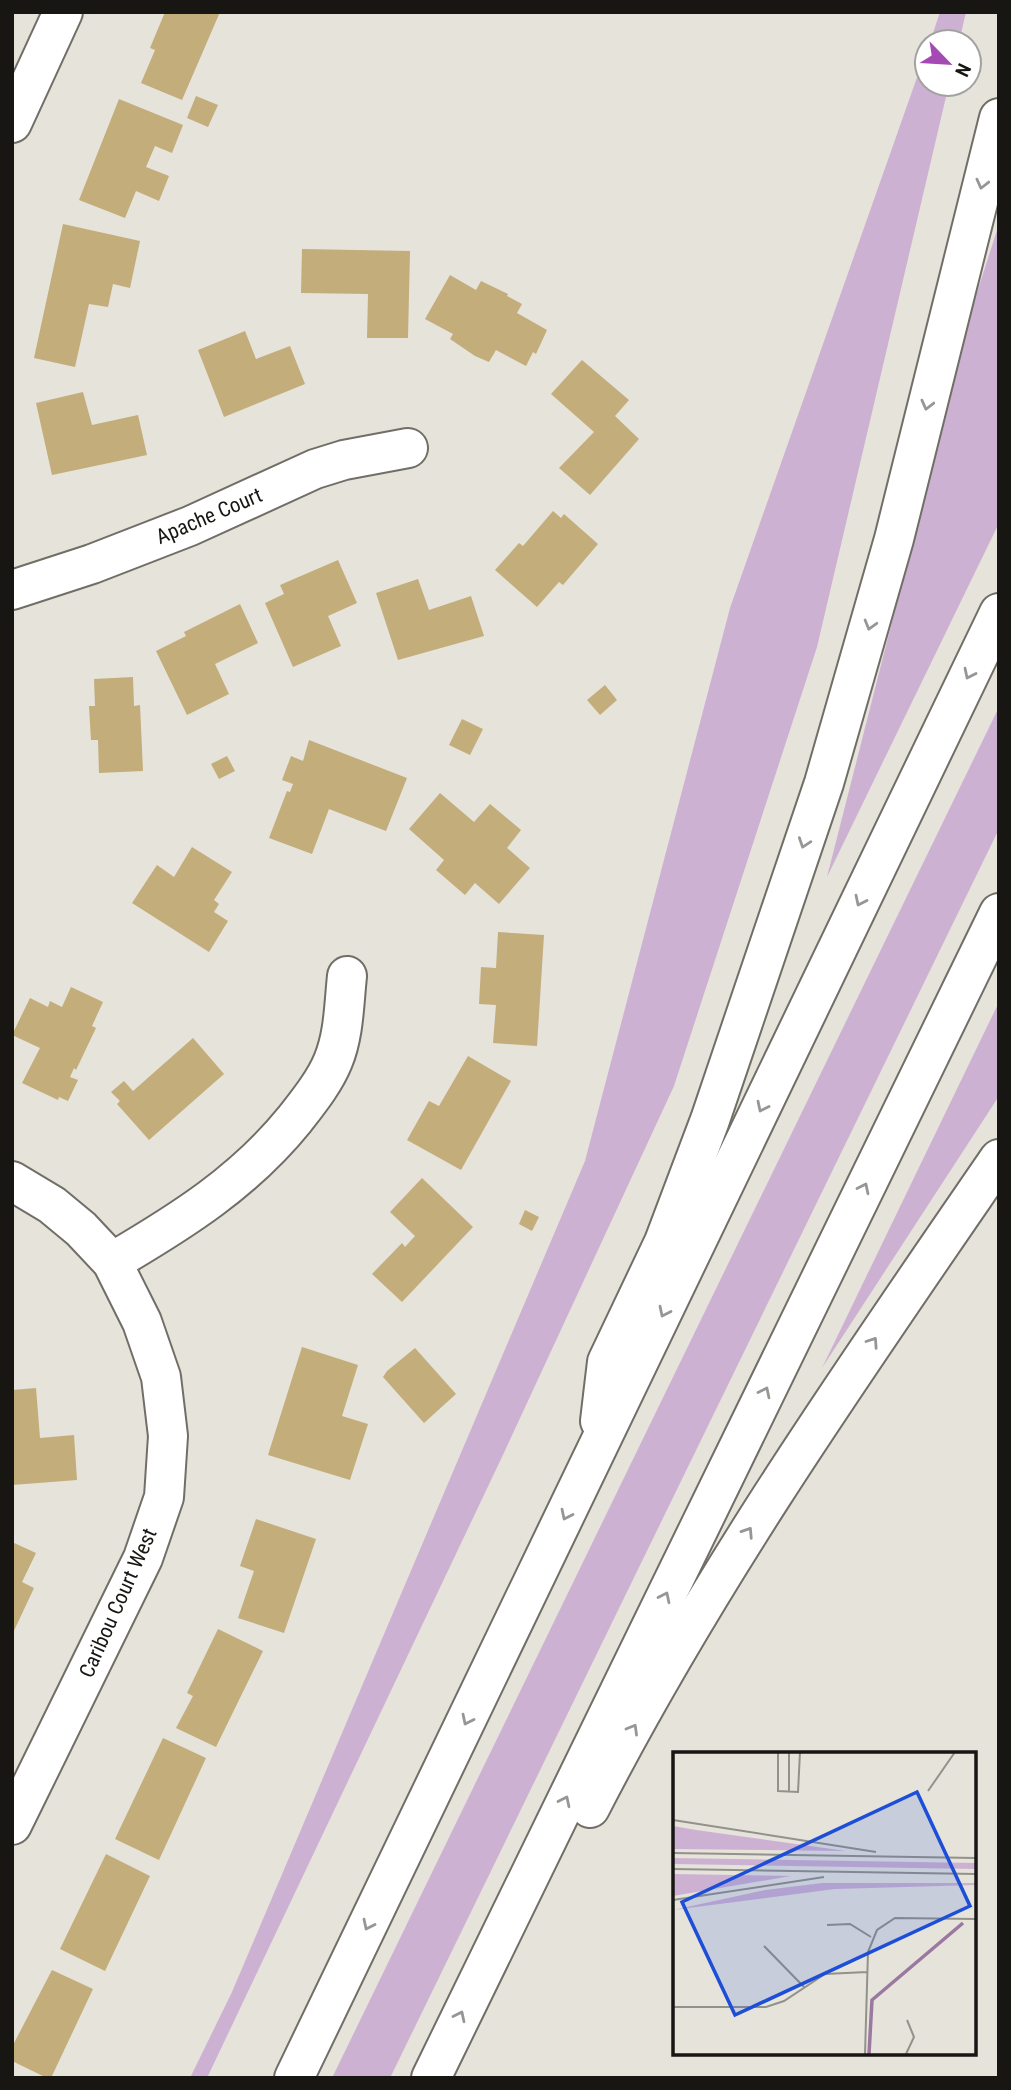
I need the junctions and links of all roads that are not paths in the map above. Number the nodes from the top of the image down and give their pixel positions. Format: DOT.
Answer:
graph roads {
  1 [pos="64,12"];
  2 [pos="999,118"];
  3 [pos="12,123"];
  4 [pos="408,448"];
  5 [pos="12,590"];
  6 [pos="999,613"];
  7 [pos="999,913"];
  8 [pos="347,976"];
  9 [pos="999,1159"];
  10 [pos="12,1181"];
  11 [pos="112,1262"];
  12 [pos="596,1454"];
  13 [pos="12,1825"];
  14 [pos="503,1929"];
  15 [pos="294,2078"];
  16 [pos="430,2078"];
  1 -- 3 [label="main road"];
  2 -- 12 [label="main road, one-way"];
  4 -- 5 [label="main road, Apache Court"];
  6 -- 12 [label="main road, one-way"];
  14 -- 7 [label="main road, one-way"];
  8 -- 11 [label="main road"];
  14 -- 9 [label="main road, one-way"];
  10 -- 11 [label="main road, Caribou Court West"];
  11 -- 13 [label="main road, Caribou Court West"];
  12 -- 15 [label="main road, one-way"];
  16 -- 14 [label="main road, one-way"];
}
